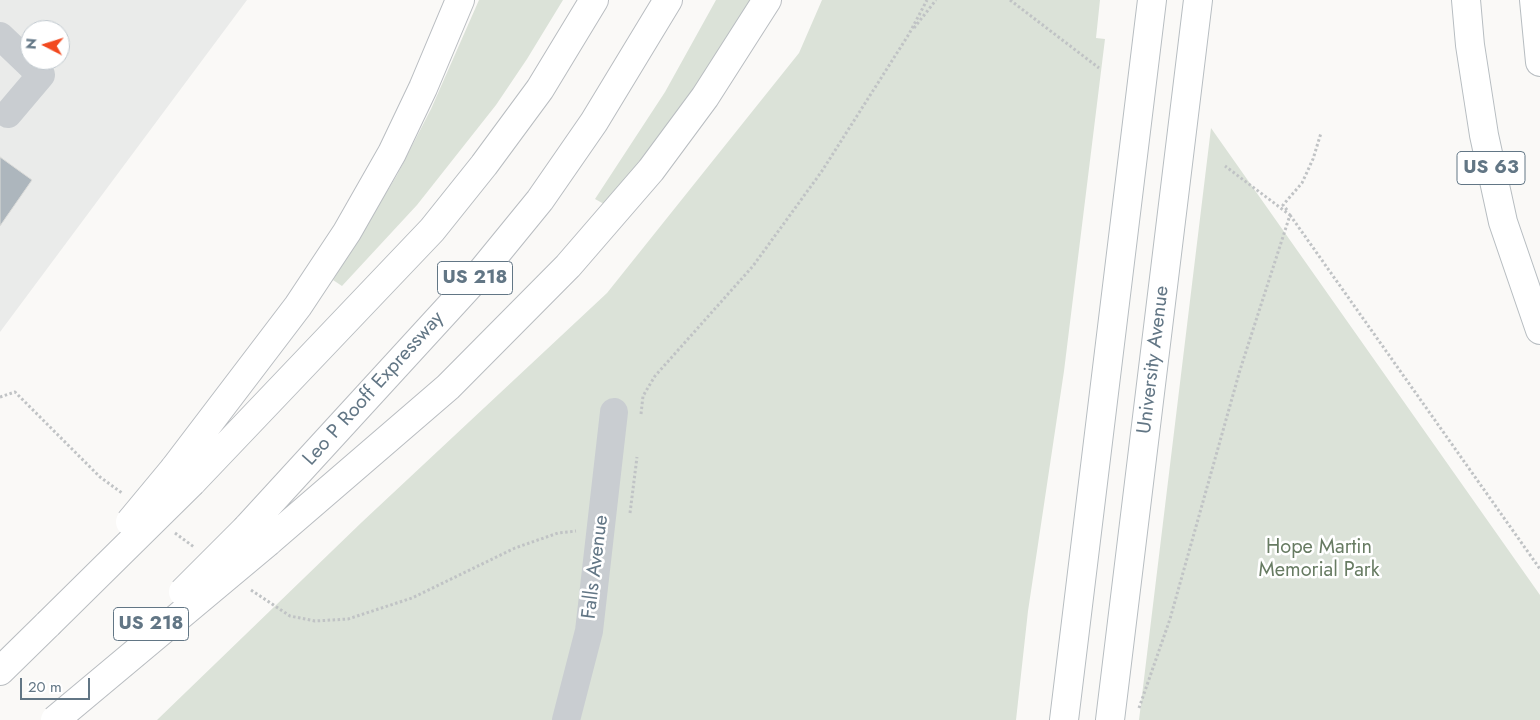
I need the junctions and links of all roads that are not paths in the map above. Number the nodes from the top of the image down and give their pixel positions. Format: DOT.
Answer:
graph roads {
  1 [pos="460,0"];
  2 [pos="594,0"];
  3 [pos="668,0"];
  4 [pos="767,0"];
  5 [pos="1152,0"];
  6 [pos="1198,0"];
  7 [pos="1466,0"];
  8 [pos="1534,0"];
  9 [pos="0,36"];
  10 [pos="1540,62"];
  11 [pos="8,114"];
  12 [pos="1540,330"];
  13 [pos="614,412"];
  14 [pos="183,475"];
  15 [pos="257,535"];
  16 [pos="0,670"];
  17 [pos="55,720"];
  18 [pos="566,720"];
  19 [pos="1064,720"];
  20 [pos="1110,720"];
  1 -- 14 [label="main road"];
  2 -- 14 [label="main road, US 218"];
  3 -- 15 [label="main road, Leo P Rooff Expressway / US 218"];
  4 -- 15 [label="main road"];
  5 -- 19 [label="main road"];
  6 -- 20 [label="main road, University Avenue"];
  7 -- 12 [label="main road, US 63"];
  8 -- 10 [label="main road"];
  9 -- 11 [label="street"];
  13 -- 18 [label="street, Falls Avenue"];
  14 -- 16 [label="main road, bridge"];
  15 -- 17 [label="main road, bridge"];
}
